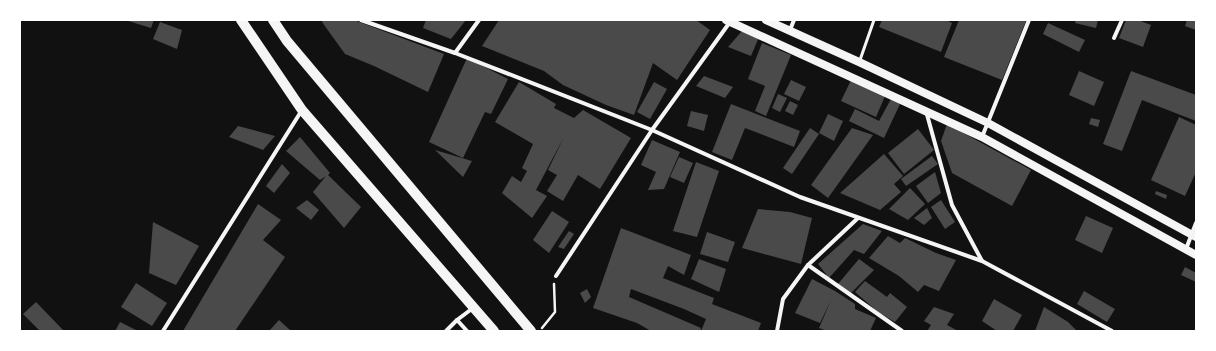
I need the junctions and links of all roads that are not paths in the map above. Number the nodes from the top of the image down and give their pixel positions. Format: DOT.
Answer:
graph roads {
  1 [pos="241,20"];
  2 [pos="273,20"];
  3 [pos="360,20"];
  4 [pos="479,20"];
  5 [pos="766,20"];
  6 [pos="794,20"];
  7 [pos="874,20"];
  8 [pos="1029,20"];
  9 [pos="1122,20"];
  10 [pos="728,21"];
  11 [pos="790,30"];
  12 [pos="1114,38"];
  13 [pos="455,53"];
  14 [pos="859,62"];
  15 [pos="302,110"];
  16 [pos="926,111"];
  17 [pos="988,123"];
  18 [pos="652,130"];
  19 [pos="982,137"];
  20 [pos="858,218"];
  21 [pos="1196,223"];
  22 [pos="1194,236"];
  23 [pos="1186,249"];
  24 [pos="1196,255"];
  25 [pos="982,261"];
  26 [pos="808,265"];
  27 [pos="556,276"];
  28 [pos="474,308"];
  29 [pos="458,320"];
  30 [pos="163,331"];
  31 [pos="446,331"];
  32 [pos="467,331"];
  33 [pos="494,331"];
  34 [pos="531,331"];
  35 [pos="777,331"];
  36 [pos="902,331"];
  37 [pos="1112,331"];
  1 -- 15 [label="main road"];
  2 -- 34 [label="main road"];
  3 -- 13 [label="street"];
  4 -- 13 [label="street"];
  5 -- 11 [label="main road"];
  6 -- 11 [label="street"];
  7 -- 14 [label="lane"];
  8 -- 17 [label="street"];
  9 -- 12 [label="street"];
  10 -- 16 [label="main road"];
  10 -- 18 [label="street"];
  11 -- 14 [label="main road"];
  13 -- 18 [label="street"];
  14 -- 17 [label="main road"];
  15 -- 28 [label="main road"];
  15 -- 30 [label="street"];
  16 -- 19 [label="main road"];
  16 -- 25 [label="street"];
  17 -- 19 [label="street"];
  17 -- 22 [label="main road"];
  18 -- 20 [label="street"];
  18 -- 27 [label="street"];
  19 -- 23 [label="main road"];
  20 -- 25 [label="street"];
  20 -- 26 [label="street"];
  21 -- 22 [label="street"];
  22 -- 23 [label="street"];
  23 -- 24 [label="main road"];
  25 -- 37 [label="street"];
  26 -- 35 [label="street"];
  26 -- 36 [label="street"];
  28 -- 29 [label="street"];
  28 -- 33 [label="main road"];
  29 -- 31 [label="street"];
  29 -- 32 [label="street"];
}
